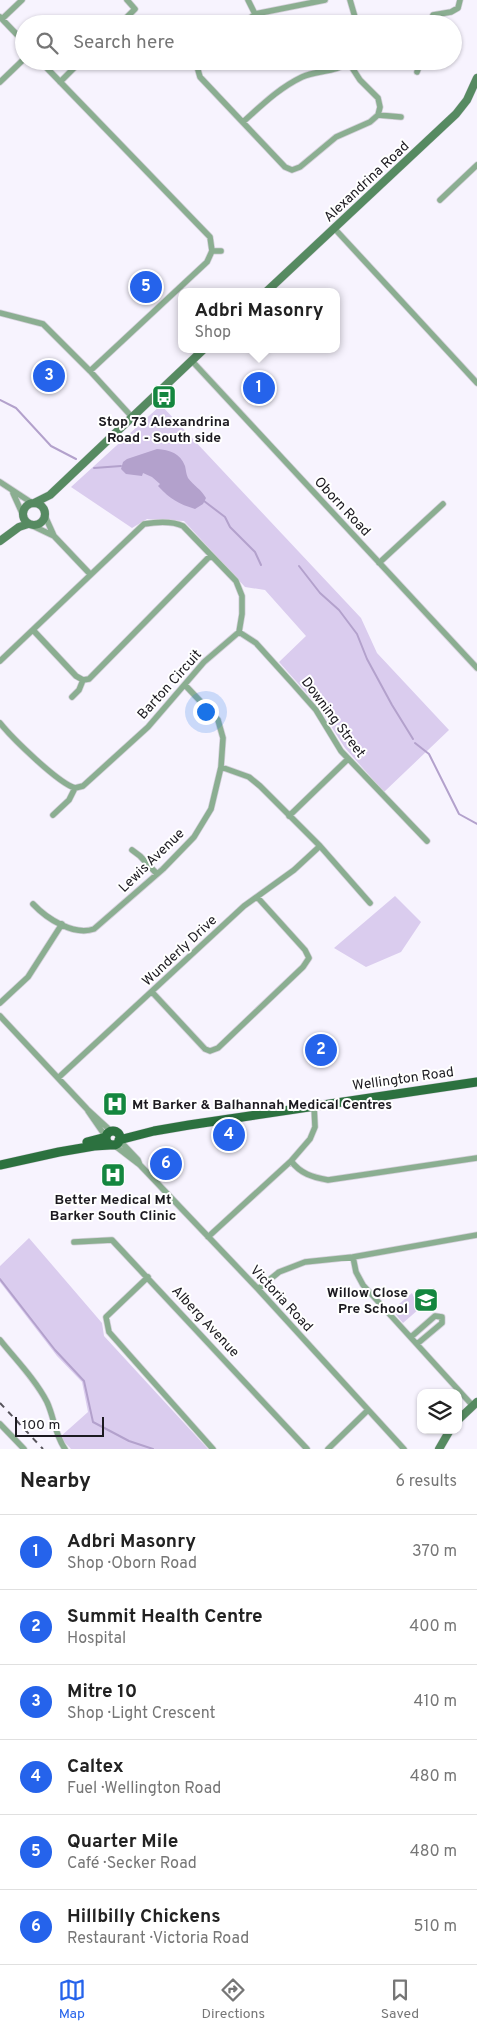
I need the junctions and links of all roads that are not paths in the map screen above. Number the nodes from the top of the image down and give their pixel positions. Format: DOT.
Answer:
graph roads {
  1 [pos="22,0"];
  2 [pos="127,0"];
  3 [pos="248,0"];
  4 [pos="325,0"];
  5 [pos="350,0"];
  6 [pos="460,0"];
  7 [pos="255,14"];
  8 [pos="130,15"];
  9 [pos="354,15"];
  10 [pos="435,15"];
  11 [pos="1,18"];
  12 [pos="15,33"];
  13 [pos="15,68"];
  14 [pos="49,70"];
  15 [pos="72,70"];
  16 [pos="198,70"];
  17 [pos="331,70"];
  18 [pos="354,70"];
  19 [pos="0,82"];
  20 [pos="60,82"];
  21 [pos="476,82"];
  22 [pos="378,115"];
  23 [pos="401,117"];
  24 [pos="244,122"];
  25 [pos="477,165"];
  26 [pos="440,200"];
  27 [pos="334,228"];
  28 [pos="212,251"];
  29 [pos="221,252"];
  30 [pos="179,288"];
  31 [pos="270,288"];
  32 [pos="178,289"];
  33 [pos="0,312"];
  34 [pos="200,353"];
  35 [pos="192,361"];
  36 [pos="90,371"];
  37 [pos="477,383"];
  38 [pos="132,417"];
  39 [pos="0,482"];
  40 [pos="12,492"];
  41 [pos="50,495"];
  42 [pos="33,503"];
  43 [pos="443,504"];
  44 [pos="22,515"];
  45 [pos="45,515"];
  46 [pos="31,525"];
  47 [pos="8,534"];
  48 [pos="54,536"];
  49 [pos="0,541"];
  50 [pos="211,555"];
  51 [pos="379,563"];
  52 [pos="90,574"];
  53 [pos="33,630"];
  54 [pos="239,632"];
  55 [pos="0,660"];
  56 [pos="477,668"];
  57 [pos="84,680"];
  58 [pos="185,685"];
  59 [pos="72,697"];
  60 [pos="0,723"];
  61 [pos="348,759"];
  62 [pos="221,766"];
  63 [pos="75,788"];
  64 [pos="53,815"];
  65 [pos="290,816"];
  66 [pos="427,841"];
  67 [pos="320,846"];
  68 [pos="132,850"];
  69 [pos="157,874"];
  70 [pos="258,898"];
  71 [pos="370,903"];
  72 [pos="33,904"];
  73 [pos="62,924"];
  74 [pos="152,992"];
  75 [pos="0,1003"];
  76 [pos="0,1016"];
  77 [pos="58,1078"];
  78 [pos="477,1082"];
  79 [pos="314,1106"];
  80 [pos="87,1109"];
  81 [pos="99,1128"];
  82 [pos="154,1131"];
  83 [pos="132,1137"];
  84 [pos="113,1139"];
  85 [pos="93,1141"];
  86 [pos="127,1147"];
  87 [pos="59,1152"];
  88 [pos="477,1158"];
  89 [pos="290,1161"];
  90 [pos="0,1165"];
  91 [pos="140,1165"];
  92 [pos="477,1235"];
  93 [pos="208,1237"];
  94 [pos="74,1242"];
  95 [pos="353,1257"];
  96 [pos="148,1277"];
  97 [pos="258,1289"];
  98 [pos="411,1337"];
  99 [pos="0,1340"];
  100 [pos="417,1344"];
  101 [pos="475,1404"];
  102 [pos="368,1410"];
  103 [pos="462,1416"];
  104 [pos="0,1424"];
  105 [pos="447,1434"];
  106 [pos="24,1449"];
  107 [pos="65,1449"];
  108 [pos="213,1449"];
  109 [pos="307,1449"];
  110 [pos="328,1449"];
  111 [pos="404,1449"];
  112 [pos="438,1449"];
  1 -- 11 [label="street"];
  2 -- 8 [label="street"];
  3 -- 7 [label="street"];
  4 -- 7 [label="street"];
  5 -- 9 [label="street"];
  6 -- 10 [label="street"];
  11 -- 12 [label="street"];
  13 -- 19 [label="street"];
  14 -- 20 [label="street"];
  15 -- 20 [label="street"];
  16 -- 24 [label="street"];
  17 -- 24 [label="street"];
  18 -- 22 [label="street"];
  20 -- 28 [label="street"];
  21 -- 27 [label="main road, Alexandrina Road"];
  22 -- 23 [label="street"];
  22 -- 24 [label="street"];
  25 -- 26 [label="street"];
  27 -- 31 [label="main road, Alexandrina Road"];
  27 -- 37 [label="street"];
  28 -- 29 [label="street"];
  28 -- 30 [label="street"];
  32 -- 36 [label="street"];
  33 -- 36 [label="street"];
  34 -- 35 [label="main road"];
  35 -- 38 [label="main road"];
  35 -- 51 [label="street, Oborn Road"];
  36 -- 38 [label="street"];
  38 -- 41 [label="main road"];
  39 -- 40 [label="street"];
  40 -- 42 [label="street"];
  40 -- 44 [label="street"];
  41 -- 42 [label="main road"];
  41 -- 45 [label="main road"];
  42 -- 44 [label="main road"];
  42 -- 45 [label="main road"];
  43 -- 51 [label="street"];
  44 -- 46 [label="main road"];
  44 -- 47 [label="main road"];
  45 -- 46 [label="main road"];
  45 -- 48 [label="street"];
  46 -- 47 [label="main road"];
  46 -- 48 [label="street"];
  47 -- 49 [label="main road"];
  48 -- 52 [label="street"];
  50 -- 52 [label="street"];
  50 -- 54 [label="street"];
  50 -- 57 [label="street"];
  51 -- 56 [label="street, Oborn Road"];
  52 -- 53 [label="street"];
  53 -- 55 [label="street"];
  53 -- 57 [label="street"];
  54 -- 58 [label="street, Barton Circuit"];
  54 -- 61 [label="street, Downing Street"];
  57 -- 59 [label="street"];
  58 -- 62 [label="street, Lewis Avenue"];
  58 -- 63 [label="street, Barton Circuit"];
  60 -- 63 [label="street"];
  61 -- 65 [label="street"];
  61 -- 66 [label="street, Downing Street"];
  62 -- 65 [label="street"];
  62 -- 69 [label="street, Lewis Avenue"];
  63 -- 64 [label="street"];
  65 -- 67 [label="street"];
  67 -- 70 [label="street, Wunderly Drive"];
  67 -- 71 [label="street"];
  68 -- 69 [label="street"];
  69 -- 73 [label="street, Lewis Avenue"];
  70 -- 74 [label="street, Wunderly Drive"];
  70 -- 74 [label="street"];
  72 -- 73 [label="street, Lewis Avenue"];
  73 -- 75 [label="street"];
  74 -- 77 [label="street, Wunderly Drive"];
  76 -- 77 [label="street, Victoria Road"];
  77 -- 80 [label="street, Victoria Road"];
  78 -- 79 [label="main road, Wellington Road"];
  79 -- 82 [label="main road, Wellington Road"];
  79 -- 89 [label="street"];
  80 -- 81 [label="street, Victoria Road"];
  80 -- 84 [label="street, Victoria Road"];
  81 -- 84 [label="street, Victoria Road"];
  81 -- 85 [label="main road"];
  82 -- 83 [label="main road, Wellington Road"];
  82 -- 84 [label="main road, Wellington Road"];
  83 -- 84 [label="main road, Wellington Road"];
  83 -- 86 [label="main road"];
  84 -- 85 [label="main road, Wellington Road"];
  84 -- 86 [label="street, Victoria Road"];
  84 -- 87 [label="main road, Wellington Road"];
  84 -- 91 [label="street, Victoria Road"];
  85 -- 87 [label="main road, Wellington Road"];
  86 -- 91 [label="street, Victoria Road"];
  87 -- 90 [label="main road, Wellington Road"];
  88 -- 89 [label="street"];
  89 -- 93 [label="street"];
  91 -- 93 [label="street, Victoria Road"];
  92 -- 95 [label="street"];
  93 -- 97 [label="street, Victoria Road"];
  94 -- 96 [label="street, Alberg Avenue"];
  95 -- 97 [label="street"];
  95 -- 98 [label="street"];
  96 -- 108 [label="street"];
  96 -- 109 [label="street, Alberg Avenue"];
  97 -- 102 [label="street, Victoria Road"];
  98 -- 100 [label="street"];
  98 -- 100 [label="street"];
  99 -- 107 [label="street"];
  100 -- 101 [label="street"];
  101 -- 103 [label="main road"];
  102 -- 110 [label="street"];
  102 -- 111 [label="street, Victoria Road"];
  104 -- 106 [label="street"];
  105 -- 112 [label="main road"];
}
